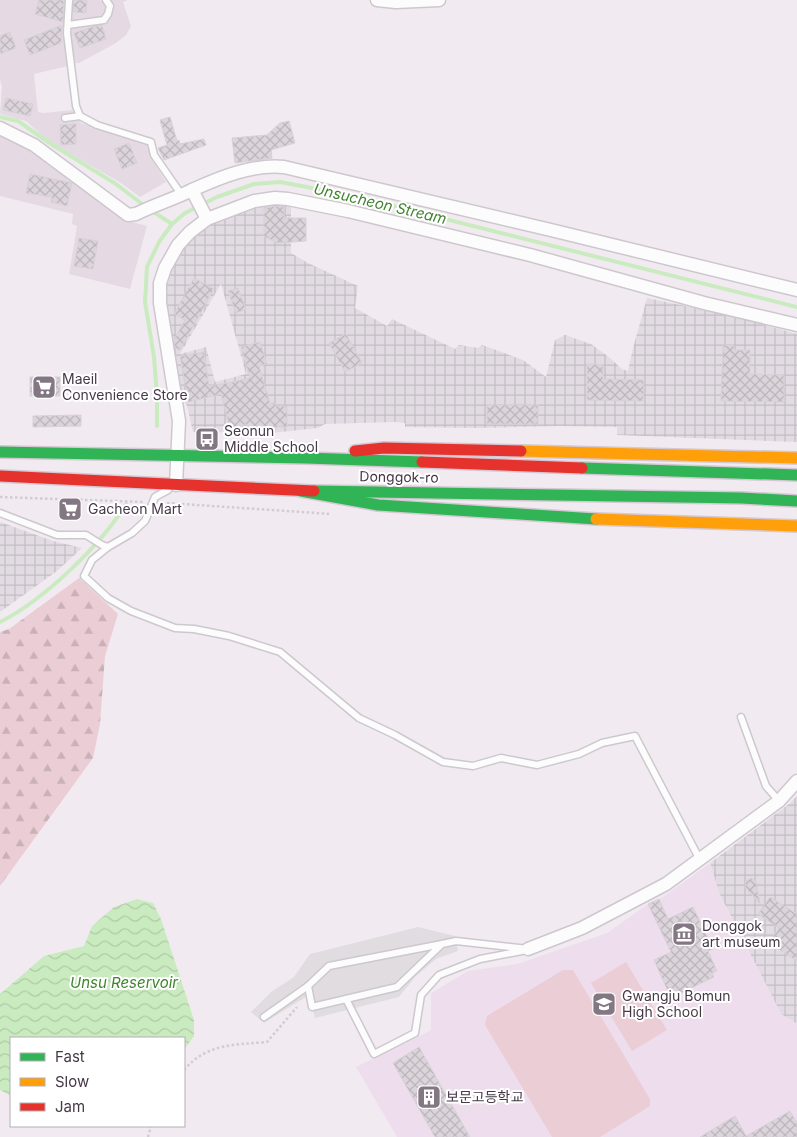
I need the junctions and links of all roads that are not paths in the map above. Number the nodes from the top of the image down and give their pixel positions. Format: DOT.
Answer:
graph roads {
  1 [pos="69,0"];
  2 [pos="106,0"];
  3 [pos="377,0"];
  4 [pos="440,0"];
  5 [pos="68,25"];
  6 [pos="80,116"];
  7 [pos="65,118"];
  8 [pos="0,128"];
  9 [pos="189,193"];
  10 [pos="205,217"];
  11 [pos="797,290"];
  12 [pos="797,325"];
  13 [pos="0,452"];
  14 [pos="177,456"];
  15 [pos="306,458"];
  16 [pos="797,458"];
  17 [pos="797,475"];
  18 [pos="0,476"];
  19 [pos="176,485"];
  20 [pos="301,491"];
  21 [pos="797,501"];
  22 [pos="0,513"];
  23 [pos="797,526"];
  24 [pos="105,546"];
  25 [pos="741,717"];
  26 [pos="797,781"];
  27 [pos="779,801"];
  28 [pos="700,860"];
  29 [pos="442,944"];
  30 [pos="528,950"];
  31 [pos="309,989"];
  32 [pos="346,999"];
  33 [pos="264,1017"];
  1 -- 5 [label="lane"];
  2 -- 5 [label="lane"];
  3 -- 4 [label="street"];
  5 -- 6 [label="lane"];
  6 -- 7 [label="lane"];
  6 -- 9 [label="lane"];
  8 -- 9 [label="street"];
  9 -- 10 [label="street"];
  9 -- 11 [label="street"];
  10 -- 12 [label="street"];
  10 -- 14 [label="street"];
  13 -- 14 [label="main road, Donggok-ro"];
  14 -- 15 [label="main road, Donggok-ro"];
  14 -- 19 [label="street"];
  15 -- 16 [label="main road"];
  15 -- 17 [label="main road, Donggok-ro"];
  18 -- 19 [label="main road, Donggok-ro"];
  19 -- 20 [label="main road, Donggok-ro"];
  19 -- 24 [label="lane"];
  20 -- 21 [label="main road, Donggok-ro"];
  20 -- 23 [label="main road"];
  22 -- 24 [label="lane"];
  24 -- 28 [label="lane"];
  25 -- 27 [label="lane"];
  26 -- 27 [label="street"];
  27 -- 28 [label="street"];
  28 -- 30 [label="street"];
  29 -- 30 [label="lane"];
  29 -- 31 [label="lane"];
  29 -- 32 [label="lane"];
  30 -- 32 [label="lane"];
  31 -- 32 [label="lane"];
  31 -- 33 [label="lane"];
}
